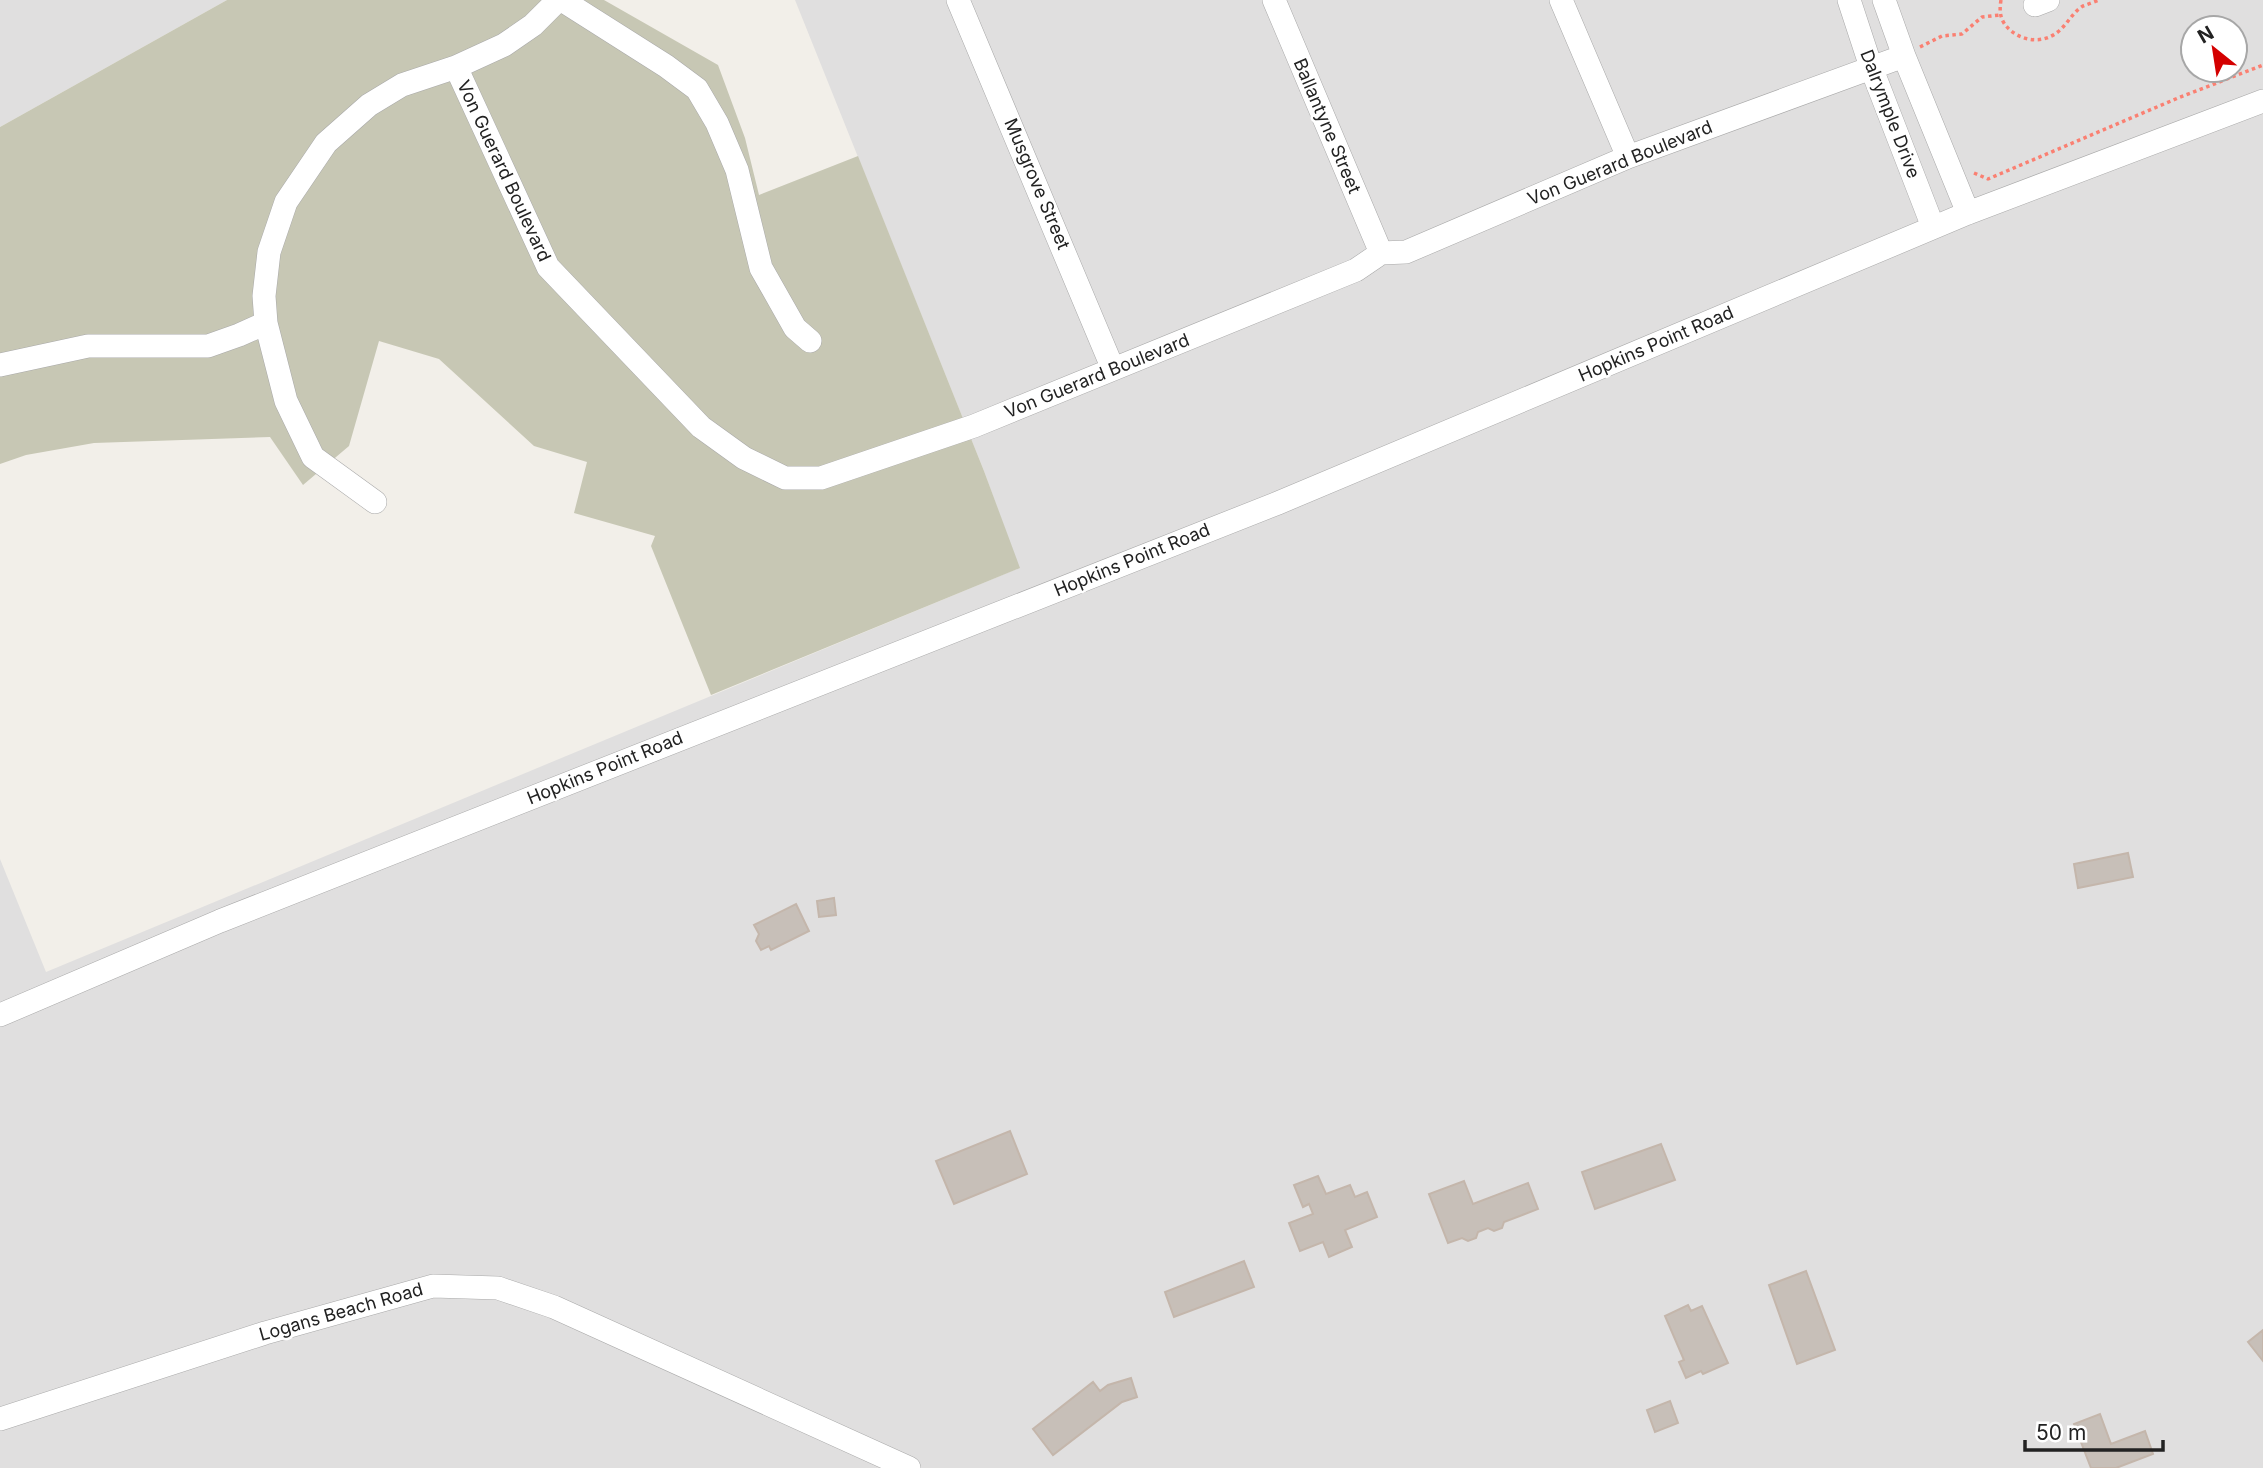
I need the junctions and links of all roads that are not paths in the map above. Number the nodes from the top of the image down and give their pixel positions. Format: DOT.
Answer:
graph roads {
  1 [pos="560,0"];
  2 [pos="958,0"];
  3 [pos="1274,0"];
  4 [pos="1561,0"];
  5 [pos="1849,0"];
  6 [pos="1884,0"];
  7 [pos="1911,52"];
  8 [pos="456,67"];
  9 [pos="1871,67"];
  10 [pos="2263,101"];
  11 [pos="1628,157"];
  12 [pos="1968,213"];
  13 [pos="1933,228"];
  14 [pos="1381,253"];
  15 [pos="266,323"];
  16 [pos="810,341"];
  17 [pos="0,365"];
  18 [pos="1113,369"];
  19 [pos="375,502"];
  20 [pos="0,1015"];
  21 [pos="0,1419"];
  22 [pos="909,1468"];
  1 -- 8 [label="street"];
  1 -- 16 [label="street"];
  2 -- 18 [label="street, Musgrove Street"];
  3 -- 14 [label="street, Ballantyne Street"];
  4 -- 11 [label="street"];
  5 -- 9 [label="street, Dalrymple Drive"];
  6 -- 7 [label="street, Dalrymple Drive"];
  7 -- 9 [label="street, Von Guerard Boulevard"];
  7 -- 12 [label="street, Dalrymple Drive"];
  8 -- 15 [label="street"];
  8 -- 18 [label="street, Von Guerard Boulevard"];
  9 -- 11 [label="street, Von Guerard Boulevard"];
  9 -- 13 [label="street, Dalrymple Drive"];
  10 -- 12 [label="street, Hopkins Point Road"];
  11 -- 14 [label="street, Von Guerard Boulevard"];
  12 -- 13 [label="street, Hopkins Point Road"];
  13 -- 20 [label="street, Hopkins Point Road"];
  14 -- 18 [label="street, Von Guerard Boulevard"];
  15 -- 17 [label="street"];
  15 -- 19 [label="street"];
  21 -- 22 [label="street, Logans Beach Road"];
}
